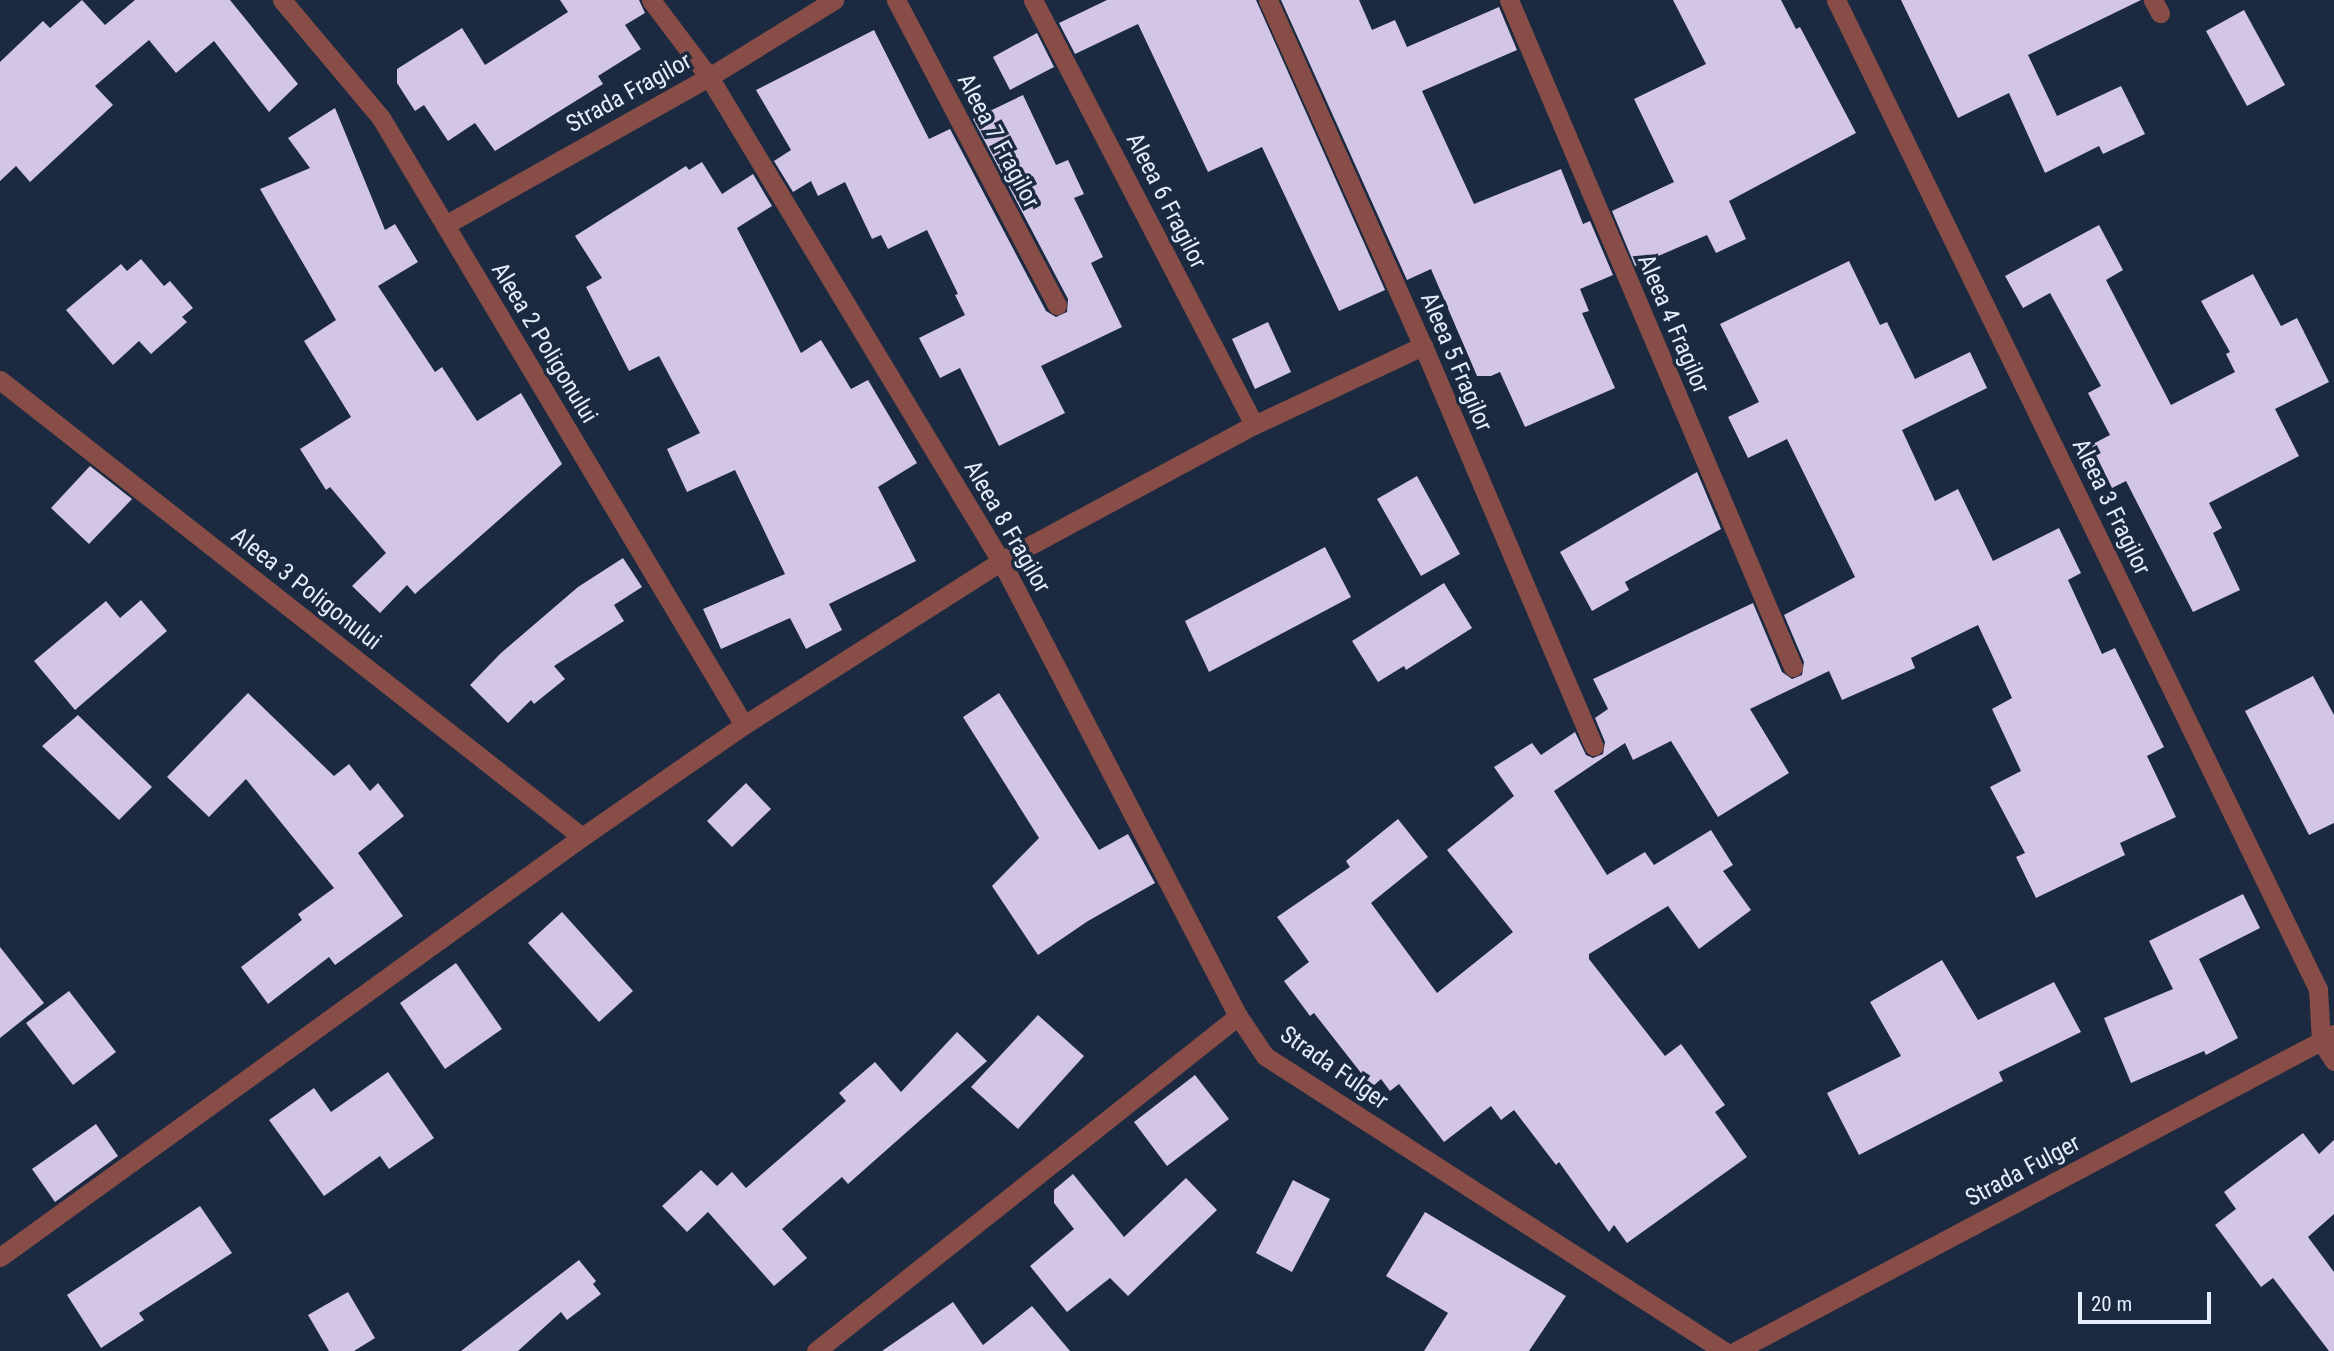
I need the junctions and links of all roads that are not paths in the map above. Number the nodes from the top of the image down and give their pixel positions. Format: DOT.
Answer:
graph roads {
  1 [pos="282,0"];
  2 [pos="651,0"];
  3 [pos="834,0"];
  4 [pos="896,0"];
  5 [pos="1033,0"];
  6 [pos="1268,0"];
  7 [pos="1508,0"];
  8 [pos="1836,0"];
  9 [pos="709,77"];
  10 [pos="445,225"];
  11 [pos="1057,305"];
  12 [pos="1423,346"];
  13 [pos="0,380"];
  14 [pos="1254,425"];
  15 [pos="1001,561"];
  16 [pos="1793,667"];
  17 [pos="744,725"];
  18 [pos="1594,746"];
  19 [pos="582,837"];
  20 [pos="1238,1016"];
  21 [pos="2327,1038"];
  22 [pos="2334,1062"];
  23 [pos="0,1257"];
  24 [pos="816,1351"];
  25 [pos="1724,1351"];
  26 [pos="1736,1351"];
  1 -- 10 [label="street, Aleea 2 Poligonului"];
  2 -- 9 [label="street, Aleea 8 Fragilor"];
  3 -- 9 [label="street, Strada Fragilor"];
  4 -- 11 [label="street, Aleea 7 Fragilor"];
  5 -- 14 [label="street, Aleea 6 Fragilor"];
  6 -- 12 [label="street, Aleea 5 Fragilor"];
  7 -- 16 [label="street, Aleea 4 Fragilor"];
  8 -- 21 [label="street, Aleea 3 Fragilor"];
  9 -- 10 [label="street, Strada Fragilor"];
  9 -- 15 [label="street, Aleea 8 Fragilor"];
  10 -- 17 [label="street, Aleea 2 Poligonului"];
  12 -- 14 [label="street"];
  12 -- 18 [label="street, Aleea 5 Fragilor"];
  13 -- 19 [label="street, Aleea 3 Poligonului"];
  14 -- 15 [label="street"];
  15 -- 17 [label="street"];
  15 -- 20 [label="street, Aleea 8 Fragilor"];
  17 -- 19 [label="street"];
  19 -- 23 [label="street"];
  20 -- 24 [label="street"];
  20 -- 25 [label="street, Strada Fulger"];
  21 -- 22 [label="street"];
  21 -- 26 [label="street, Strada Fulger"];
}
